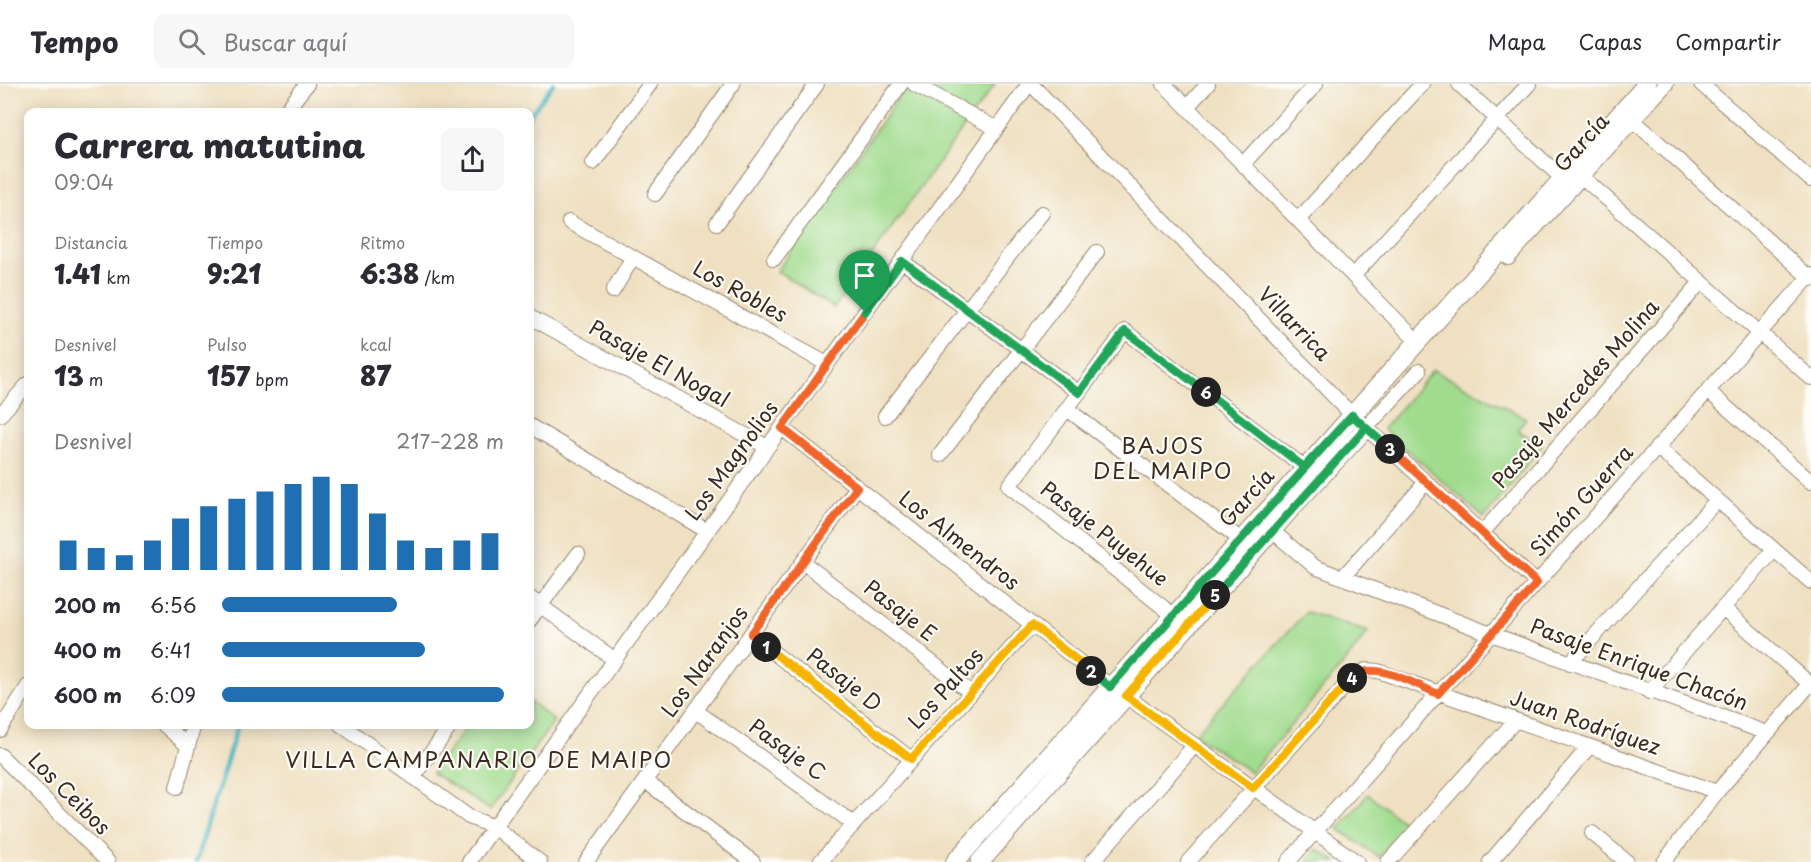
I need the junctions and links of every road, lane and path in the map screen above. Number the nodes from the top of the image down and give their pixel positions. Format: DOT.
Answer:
graph roads {
  1 [pos="307,84"];
  2 [pos="650,84"];
  3 [pos="733,84"];
  4 [pos="817,84"];
  5 [pos="901,84"];
  6 [pos="914,84"];
  7 [pos="1030,84"];
  8 [pos="1164,84"];
  9 [pos="1208,84"];
  10 [pos="1316,84"];
  11 [pos="1422,84"];
  12 [pos="1459,84"];
  13 [pos="1529,84"];
  14 [pos="1647,84"];
  15 [pos="1666,84"];
  16 [pos="1701,84"];
  17 [pos="1187,107"];
  18 [pos="288,108"];
  19 [pos="1497,119"];
  20 [pos="1633,120"];
  21 [pos="997,129"];
  22 [pos="593,163"];
  23 [pos="1243,164"];
  24 [pos="1582,177"];
  25 [pos="1562,178"];
  26 [pos="1811,180"];
  27 [pos="655,194"];
  28 [pos="1042,213"];
  29 [pos="1298,220"];
  30 [pos="569,222"];
  31 [pos="717,223"];
  32 [pos="1097,252"];
  33 [pos="633,257"];
  34 [pos="1508,258"];
  35 [pos="774,259"];
  36 [pos="902,261"];
  37 [pos="1353,276"];
  38 [pos="1810,277"];
  39 [pos="1701,282"];
  40 [pos="614,291"];
  41 [pos="968,309"];
  42 [pos="534,319"];
  43 [pos="1760,333"];
  44 [pos="1417,341"];
  45 [pos="1021,350"];
  46 [pos="827,364"];
  47 [pos="1419,371"];
  48 [pos="1811,378"];
  49 [pos="24,388"];
  50 [pos="1708,391"];
  51 [pos="1079,393"];
  52 [pos="1067,408"];
  53 [pos="0,415"];
  54 [pos="1352,415"];
  55 [pos="885,416"];
  56 [pos="534,428"];
  57 [pos="782,428"];
  58 [pos="1366,428"];
  59 [pos="768,447"];
  60 [pos="1658,447"];
  61 [pos="940,455"];
  62 [pos="1304,467"];
  63 [pos="1426,482"];
  64 [pos="1811,482"];
  65 [pos="857,487"];
  66 [pos="1717,500"];
  67 [pos="1271,530"];
  68 [pos="707,531"];
  69 [pos="1482,533"];
  70 [pos="1240,539"];
  71 [pos="1774,550"];
  72 [pos="578,554"];
  73 [pos="803,562"];
  74 [pos="1343,577"];
  75 [pos="1811,582"];
  76 [pos="1537,583"];
  77 [pos="535,602"];
  78 [pos="1723,608"];
  79 [pos="1173,615"];
  80 [pos="1032,625"];
  81 [pos="751,634"];
  82 [pos="1491,634"];
  83 [pos="615,660"];
  84 [pos="1570,663"];
  85 [pos="1811,684"];
  86 [pos="1118,691"];
  87 [pos="24,692"];
  88 [pos="1649,692"];
  89 [pos="971,693"];
  90 [pos="1438,694"];
  91 [pos="696,711"];
  92 [pos="1515,721"];
  93 [pos="0,729"];
  94 [pos="169,729"];
  95 [pos="193,729"];
  96 [pos="351,729"];
  97 [pos="448,729"];
  98 [pos="1767,733"];
  99 [pos="188,746"];
  100 [pos="1195,746"];
  101 [pos="1589,747"];
  102 [pos="0,755"];
  103 [pos="911,759"];
  104 [pos="413,777"];
  105 [pos="645,781"];
  106 [pos="177,787"];
  107 [pos="1253,788"];
  108 [pos="1717,792"];
  109 [pos="854,824"];
  110 [pos="494,827"];
  111 [pos="1592,832"];
  112 [pos="1314,833"];
  113 [pos="589,858"];
  114 [pos="108,862"];
  115 [pos="469,862"];
  116 [pos="540,862"];
  117 [pos="604,862"];
  118 [pos="753,862"];
  119 [pos="820,862"];
  120 [pos="955,862"];
  121 [pos="980,862"];
  122 [pos="1092,862"];
  123 [pos="1188,862"];
  124 [pos="1288,862"];
  125 [pos="1357,862"];
  126 [pos="1388,862"];
  127 [pos="1490,862"];
  128 [pos="1628,862"];
  129 [pos="1664,862"];
  1 -- 18 [label="street"];
  2 -- 22 [label="street"];
  3 -- 27 [label="street"];
  4 -- 31 [label="street"];
  5 -- 35 [label="street"];
  6 -- 21 [label="street"];
  7 -- 21 [label="street, Los Magnolios"];
  7 -- 54 [label="street, Villarrica"];
  8 -- 17 [label="street"];
  9 -- 17 [label="street"];
  10 -- 23 [label="street"];
  11 -- 29 [label="street"];
  12 -- 19 [label="street"];
  13 -- 19 [label="street"];
  14 -- 25 [label="street, García"];
  15 -- 20 [label="street, García"];
  16 -- 26 [label="street"];
  17 -- 23 [label="street"];
  19 -- 25 [label="street"];
  19 -- 37 [label="street"];
  20 -- 24 [label="street, García"];
  20 -- 38 [label="street"];
  21 -- 36 [label="street, Los Magnolios"];
  23 -- 29 [label="street"];
  24 -- 34 [label="street, García"];
  24 -- 39 [label="street"];
  25 -- 44 [label="street, García"];
  28 -- 41 [label="street"];
  29 -- 37 [label="street"];
  30 -- 33 [label="street, Los Robles"];
  32 -- 45 [label="street"];
  33 -- 40 [label="street"];
  33 -- 46 [label="street, Los Robles"];
  36 -- 41 [label="street"];
  36 -- 46 [label="street, Los Magnolios"];
  37 -- 44 [label="street"];
  38 -- 43 [label="street, Simón Guerra"];
  39 -- 43 [label="street"];
  39 -- 69 [label="street, Pasaje Mercedes Molina"];
  41 -- 45 [label="street"];
  41 -- 55 [label="street"];
  42 -- 59 [label="street, Pasaje El Nogal"];
  43 -- 48 [label="street"];
  43 -- 50 [label="street, Simón Guerra"];
  44 -- 54 [label="street, García"];
  45 -- 51 [label="street"];
  45 -- 61 [label="street"];
  46 -- 57 [label="street, Los Magnolios"];
  47 -- 58 [label="street, García"];
  49 -- 53 [label="street"];
  50 -- 60 [label="street, Simón Guerra"];
  50 -- 64 [label="street"];
  51 -- 52 [label="street"];
  51 -- 62 [label="street"];
  52 -- 70 [label="street"];
  52 -- 79 [label="street, Pasaje Puyehue"];
  54 -- 58 [label="street, Villarrica"];
  54 -- 62 [label="street, García"];
  56 -- 68 [label="street"];
  57 -- 59 [label="street, Los Magnolios"];
  57 -- 65 [label="street, Los Almendros"];
  58 -- 63 [label="street, Villarrica"];
  58 -- 67 [label="street, García"];
  59 -- 68 [label="street, Los Magnolios"];
  60 -- 66 [label="street"];
  60 -- 76 [label="street, Simón Guerra"];
  62 -- 70 [label="street, García"];
  63 -- 69 [label="street, Villarrica"];
  63 -- 74 [label="street"];
  65 -- 73 [label="street, Los Naranjos"];
  65 -- 80 [label="street, Los Almendros"];
  66 -- 71 [label="street"];
  66 -- 84 [label="street"];
  67 -- 74 [label="street, Pasaje Enrique Chacón"];
  67 -- 86 [label="street, García"];
  68 -- 83 [label="street, Los Magnolios"];
  69 -- 76 [label="street, Villarrica"];
  70 -- 79 [label="street, García"];
  71 -- 75 [label="street"];
  71 -- 78 [label="street"];
  72 -- 77 [label="street"];
  73 -- 81 [label="street, Los Naranjos"];
  73 -- 89 [label="street, Pasaje E"];
  74 -- 82 [label="street, Pasaje Enrique Chacón"];
  76 -- 82 [label="street, Simón Guerra"];
  77 -- 83 [label="street"];
  78 -- 85 [label="street"];
  78 -- 88 [label="street"];
  79 -- 86 [label="street, García"];
  80 -- 86 [label="street, Los Almendros"];
  80 -- 89 [label="street, Los Paltos"];
  81 -- 91 [label="street, Los Naranjos"];
  81 -- 103 [label="street, Pasaje D"];
  82 -- 84 [label="street, Pasaje Enrique Chacón"];
  82 -- 90 [label="street, Simón Guerra"];
  83 -- 110 [label="street, Los Magnolios"];
  84 -- 88 [label="street, Pasaje Enrique Chacón"];
  85 -- 98 [label="street"];
  86 -- 100 [label="street, Los Almendros"];
  86 -- 120 [label="street, García"];
  86 -- 121 [label="street, García"];
  87 -- 93 [label="street"];
  88 -- 98 [label="street, Pasaje Enrique Chacón"];
  89 -- 103 [label="street, Los Paltos"];
  90 -- 92 [label="street, Juan Rodríguez"];
  90 -- 107 [label="street, Juan Rodríguez"];
  90 -- 112 [label="street, Simón Guerra"];
  91 -- 105 [label="street, Los Naranjos"];
  91 -- 109 [label="street, Pasaje C"];
  92 -- 101 [label="street, Juan Rodríguez"];
  92 -- 126 [label="street"];
  94 -- 99 [label="street"];
  95 -- 99 [label="street"];
  96 -- 104 [label="street"];
  97 -- 104 [label="street"];
  98 -- 108 [label="street"];
  99 -- 106 [label="street"];
  100 -- 107 [label="street, Los Almendros"];
  100 -- 122 [label="street"];
  101 -- 108 [label="street, Juan Rodríguez"];
  101 -- 127 [label="street"];
  102 -- 114 [label="street, Los Ceibos"];
  103 -- 109 [label="street, Los Paltos"];
  104 -- 110 [label="street"];
  105 -- 113 [label="street, Los Naranjos"];
  105 -- 118 [label="street"];
  107 -- 112 [label="street, Los Almendros"];
  107 -- 123 [label="street, Juan Rodríguez"];
  108 -- 129 [label="street"];
  109 -- 119 [label="street, Los Paltos"];
  110 -- 115 [label="street, Los Magnolios"];
  110 -- 116 [label="street"];
  111 -- 128 [label="street"];
  112 -- 124 [label="street, Simón Guerra"];
  112 -- 125 [label="street, Los Almendros"];
  113 -- 117 [label="street"];
}
